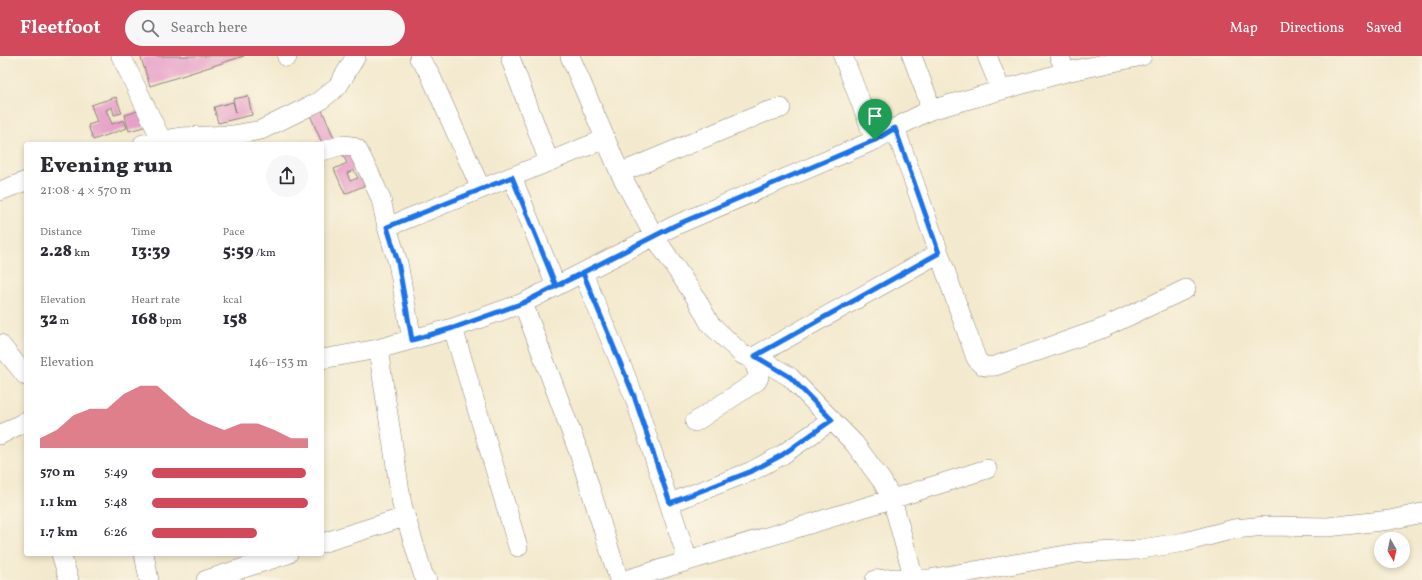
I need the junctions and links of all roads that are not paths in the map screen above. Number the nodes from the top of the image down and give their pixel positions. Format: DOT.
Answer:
graph roads {
  1 [pos="121,56"];
  2 [pos="356,56"];
  3 [pos="570,56"];
  4 [pos="843,56"];
  5 [pos="912,56"];
  6 [pos="987,56"];
  7 [pos="1142,56"];
  8 [pos="418,58"];
  9 [pos="511,60"];
  10 [pos="1063,64"];
  11 [pos="1002,90"];
  12 [pos="781,108"];
  13 [pos="930,110"];
  14 [pos="895,128"];
  15 [pos="264,137"];
  16 [pos="605,139"];
  17 [pos="182,140"];
  18 [pos="875,140"];
  19 [pos="162,141"];
  20 [pos="156,142"];
  21 [pos="324,150"];
  22 [pos="549,162"];
  23 [pos="620,172"];
  24 [pos="512,177"];
  25 [pos="24,182"];
  26 [pos="481,189"];
  27 [pos="0,191"];
  28 [pos="387,227"];
  29 [pos="654,236"];
  30 [pos="939,253"];
  31 [pos="583,273"];
  32 [pos="556,286"];
  33 [pos="1186,289"];
  34 [pos="523,303"];
  35 [pos="453,328"];
  36 [pos="412,340"];
  37 [pos="0,344"];
  38 [pos="378,349"];
  39 [pos="324,354"];
  40 [pos="759,358"];
  41 [pos="24,374"];
  42 [pos="832,420"];
  43 [pos="24,422"];
  44 [pos="695,422"];
  45 [pos="0,435"];
  46 [pos="987,469"];
  47 [pos="892,499"];
  48 [pos="670,503"];
  49 [pos="1422,513"];
  50 [pos="405,517"];
  51 [pos="324,542"];
  52 [pos="518,547"];
  53 [pos="62,556"];
  54 [pos="144,556"];
  55 [pos="282,556"];
  56 [pos="688,561"];
  57 [pos="993,574"];
  58 [pos="420,578"];
  59 [pos="914,579"];
  60 [pos="69,580"];
  61 [pos="149,580"];
  62 [pos="206,580"];
  63 [pos="619,580"];
  64 [pos="625,580"];
  65 [pos="875,580"];
  1 -- 19 [label="street"];
  2 -- 15 [label="street"];
  3 -- 16 [label="street"];
  4 -- 18 [label="street"];
  5 -- 13 [label="street"];
  6 -- 11 [label="street"];
  7 -- 10 [label="street"];
  8 -- 26 [label="street"];
  9 -- 22 [label="street"];
  10 -- 11 [label="street"];
  11 -- 13 [label="street"];
  12 -- 23 [label="street"];
  13 -- 14 [label="street"];
  14 -- 18 [label="street"];
  14 -- 30 [label="street"];
  15 -- 17 [label="street"];
  16 -- 22 [label="street"];
  16 -- 23 [label="street"];
  17 -- 19 [label="street"];
  18 -- 29 [label="street"];
  19 -- 20 [label="street"];
  21 -- 28 [label="street"];
  22 -- 24 [label="street"];
  23 -- 29 [label="street"];
  24 -- 26 [label="street"];
  24 -- 32 [label="street"];
  25 -- 27 [label="street"];
  26 -- 28 [label="street"];
  28 -- 36 [label="street"];
  29 -- 31 [label="street"];
  29 -- 40 [label="street"];
  30 -- 33 [label="street"];
  30 -- 40 [label="street"];
  31 -- 32 [label="street"];
  31 -- 48 [label="street"];
  32 -- 34 [label="street"];
  34 -- 35 [label="street"];
  34 -- 63 [label="street"];
  35 -- 36 [label="street"];
  35 -- 52 [label="street"];
  36 -- 38 [label="street"];
  37 -- 41 [label="street"];
  38 -- 39 [label="street"];
  38 -- 50 [label="street"];
  40 -- 42 [label="street"];
  40 -- 44 [label="street"];
  42 -- 47 [label="street"];
  42 -- 48 [label="street"];
  43 -- 45 [label="street"];
  46 -- 47 [label="street"];
  47 -- 56 [label="street"];
  47 -- 59 [label="street"];
  48 -- 56 [label="street"];
  49 -- 57 [label="street"];
  50 -- 51 [label="street"];
  50 -- 58 [label="street"];
  53 -- 60 [label="street"];
  54 -- 61 [label="street"];
  55 -- 62 [label="street"];
  56 -- 64 [label="street"];
  57 -- 59 [label="street"];
  59 -- 65 [label="street"];
}
